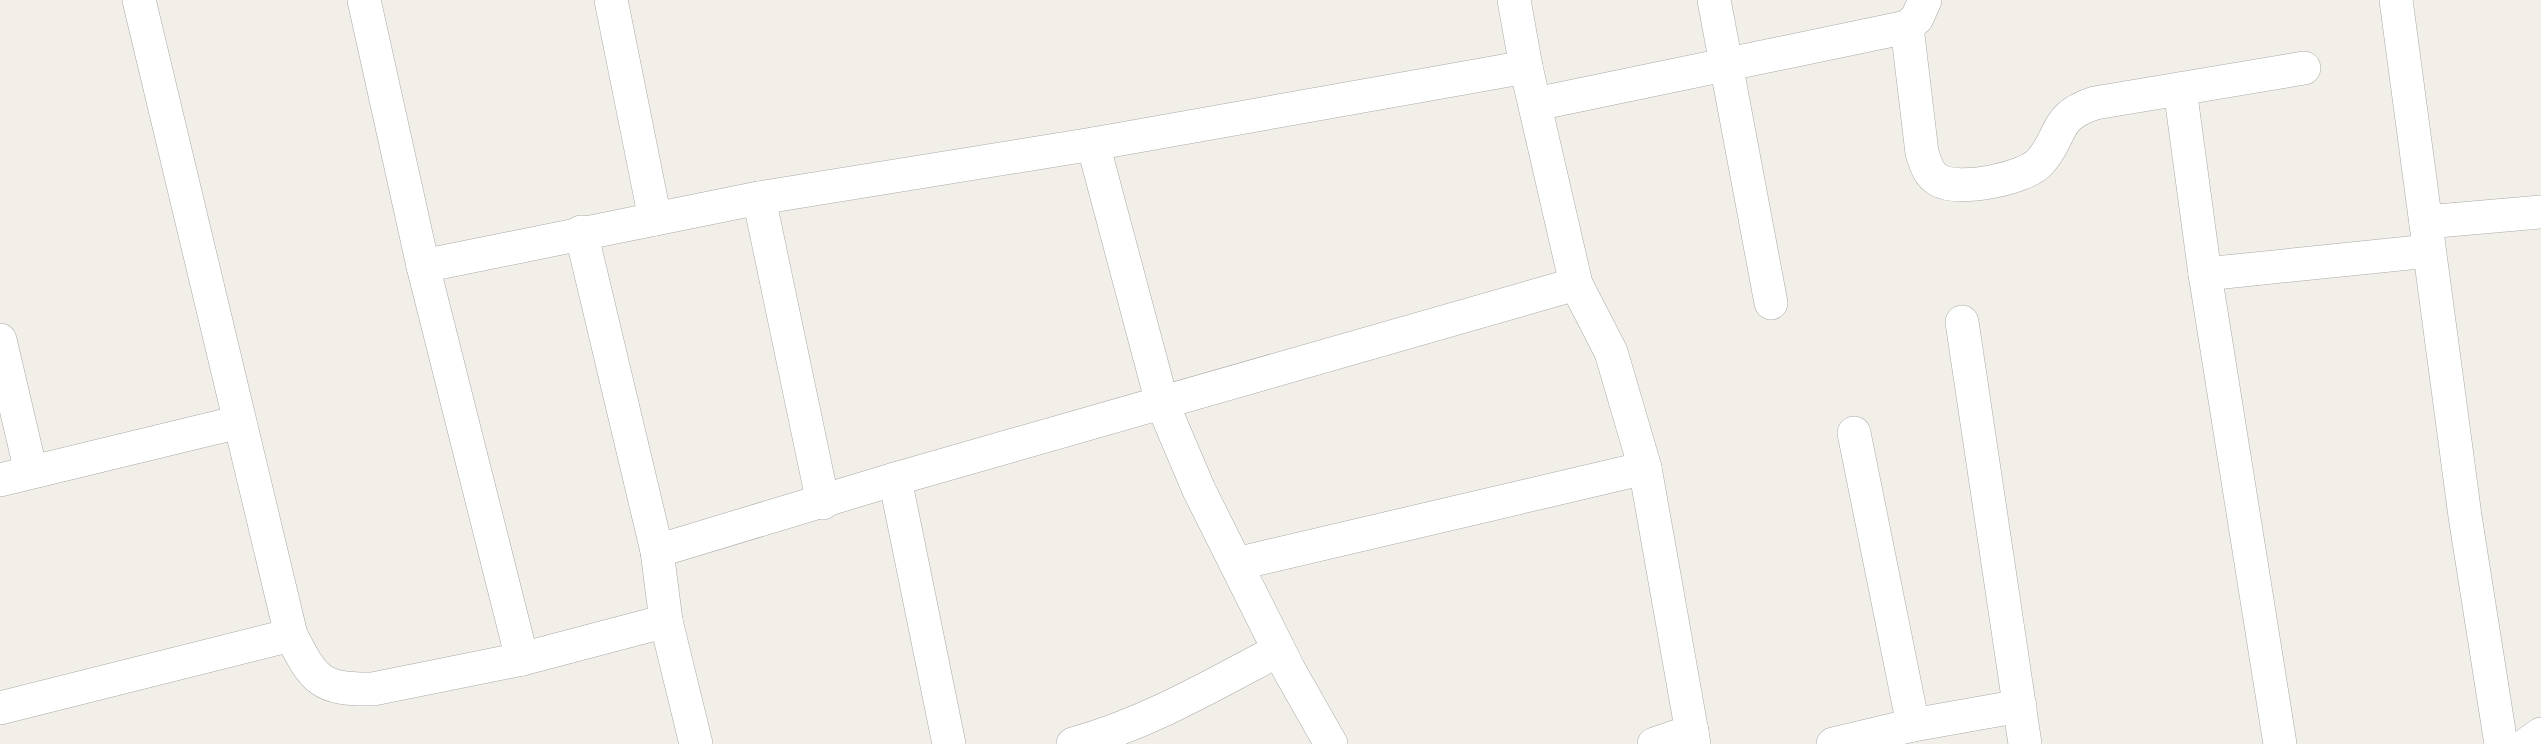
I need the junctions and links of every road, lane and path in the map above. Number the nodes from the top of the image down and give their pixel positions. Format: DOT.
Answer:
graph roads {
  1 [pos="139,0"];
  2 [pos="364,0"];
  3 [pos="610,0"];
  4 [pos="1514,0"];
  5 [pos="1714,0"];
  6 [pos="1925,0"];
  7 [pos="2396,0"];
  8 [pos="1907,27"];
  9 [pos="1724,64"];
  10 [pos="1526,67"];
  11 [pos="2304,68"];
  12 [pos="2180,89"];
  13 [pos="1536,104"];
  14 [pos="1093,144"];
  15 [pos="759,198"];
  16 [pos="2541,212"];
  17 [pos="655,219"];
  18 [pos="581,232"];
  19 [pos="2427,237"];
  20 [pos="423,266"];
  21 [pos="2205,274"];
  22 [pos="1576,284"];
  23 [pos="1771,303"];
  24 [pos="1962,322"];
  25 [pos="0,344"];
  26 [pos="1162,403"];
  27 [pos="239,422"];
  28 [pos="1854,433"];
  29 [pos="1645,468"];
  30 [pos="32,472"];
  31 [pos="895,479"];
  32 [pos="0,480"];
  33 [pos="824,503"];
  34 [pos="657,551"];
  35 [pos="1236,564"];
  36 [pos="666,621"];
  37 [pos="291,635"];
  38 [pos="1279,650"];
  39 [pos="522,659"];
  40 [pos="2020,706"];
  41 [pos="0,708"];
  42 [pos="1913,725"];
  43 [pos="2541,734"];
  44 [pos="1693,738"];
  45 [pos="1851,742"];
  46 [pos="696,744"];
  47 [pos="949,744"];
  48 [pos="1073,744"];
  49 [pos="1331,744"];
  50 [pos="1654,744"];
  51 [pos="2025,744"];
  52 [pos="2280,744"];
  53 [pos="2500,744"];
  54 [pos="2527,744"];
  1 -- 27 [label="street"];
  2 -- 20 [label="street"];
  3 -- 17 [label="street"];
  4 -- 10 [label="street"];
  5 -- 9 [label="street"];
  6 -- 8 [label="street"];
  7 -- 19 [label="street"];
  8 -- 9 [label="street"];
  8 -- 12 [label="street"];
  9 -- 13 [label="street"];
  9 -- 23 [label="street"];
  10 -- 13 [label="street"];
  10 -- 14 [label="street"];
  11 -- 12 [label="street"];
  12 -- 21 [label="street"];
  13 -- 22 [label="street"];
  14 -- 15 [label="street"];
  14 -- 26 [label="street"];
  15 -- 17 [label="street"];
  15 -- 33 [label="street"];
  16 -- 19 [label="street"];
  17 -- 18 [label="street"];
  18 -- 20 [label="street"];
  18 -- 34 [label="street"];
  19 -- 21 [label="street"];
  19 -- 53 [label="street"];
  20 -- 39 [label="street"];
  21 -- 52 [label="street"];
  22 -- 26 [label="street"];
  22 -- 29 [label="street"];
  24 -- 40 [label="street"];
  25 -- 30 [label="street"];
  26 -- 31 [label="street"];
  26 -- 35 [label="street"];
  27 -- 30 [label="street"];
  27 -- 37 [label="street"];
  28 -- 42 [label="street"];
  29 -- 35 [label="street"];
  29 -- 44 [label="street"];
  30 -- 32 [label="street"];
  31 -- 33 [label="street"];
  31 -- 47 [label="street"];
  33 -- 34 [label="street"];
  34 -- 36 [label="street"];
  35 -- 38 [label="street"];
  36 -- 39 [label="street"];
  36 -- 46 [label="street"];
  37 -- 39 [label="street"];
  37 -- 41 [label="street"];
  38 -- 48 [label="street"];
  38 -- 49 [label="street"];
  40 -- 42 [label="street"];
  40 -- 51 [label="street"];
  42 -- 45 [label="street"];
  43 -- 54 [label="street"];
  44 -- 50 [label="street"];
}
